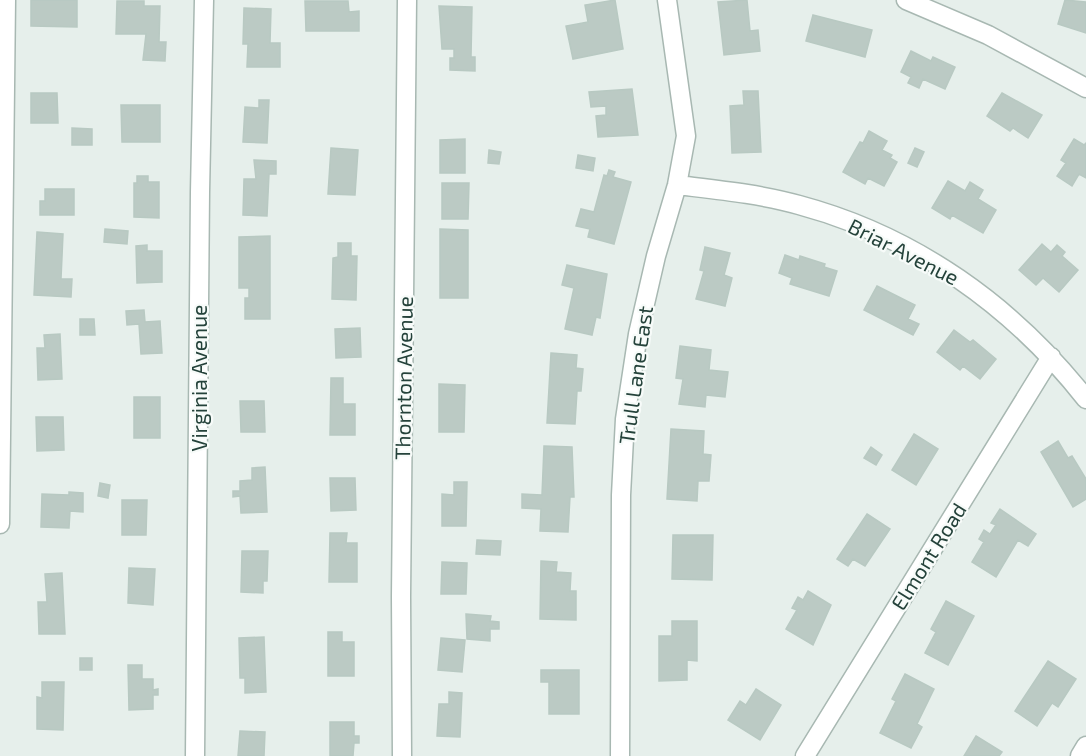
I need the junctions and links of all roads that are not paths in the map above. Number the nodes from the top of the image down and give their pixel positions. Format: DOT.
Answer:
graph roads {
  1 [pos="6,0"];
  2 [pos="204,0"];
  3 [pos="407,0"];
  4 [pos="667,0"];
  5 [pos="906,0"];
  6 [pos="1086,88"];
  7 [pos="677,185"];
  8 [pos="1051,357"];
  9 [pos="1086,399"];
  10 [pos="0,524"];
  11 [pos="1086,746"];
  12 [pos="195,756"];
  13 [pos="402,756"];
  14 [pos="620,756"];
  15 [pos="805,756"];
  16 [pos="1080,756"];
  1 -- 10 [label="street"];
  2 -- 12 [label="street, Virginia Avenue"];
  3 -- 13 [label="street, Thornton Avenue"];
  4 -- 7 [label="street, Trull Lane East"];
  5 -- 6 [label="street"];
  7 -- 8 [label="street, Briar Avenue"];
  7 -- 14 [label="street, Trull Lane East"];
  8 -- 9 [label="street, Briar Avenue"];
  8 -- 15 [label="street, Elmont Road"];
  11 -- 16 [label="street"];
}
